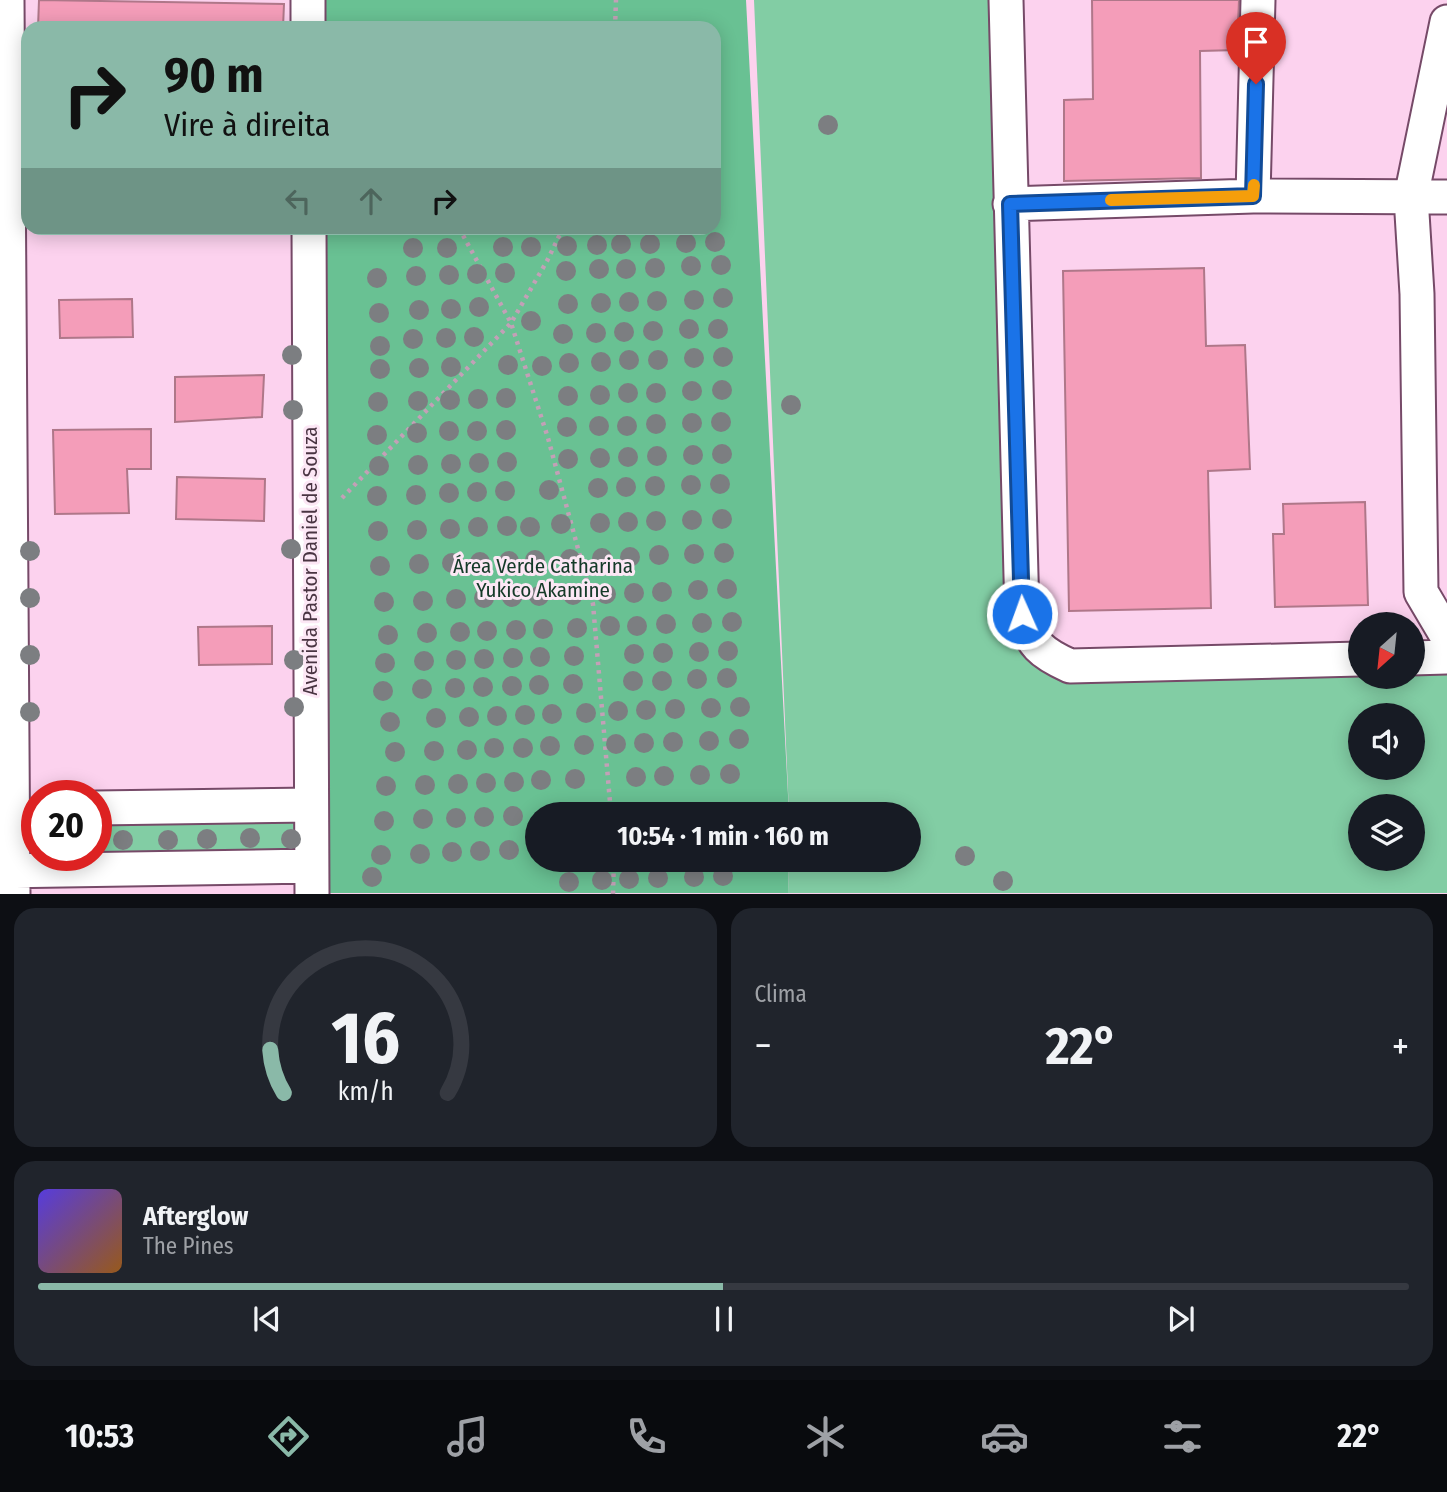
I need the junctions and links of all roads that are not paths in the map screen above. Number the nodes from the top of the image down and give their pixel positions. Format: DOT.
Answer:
graph roads {
  1 [pos="8,0"];
  2 [pos="308,0"];
  3 [pos="1006,0"];
  4 [pos="1258,0"];
  5 [pos="308,21"];
  6 [pos="1447,22"];
  7 [pos="1253,196"];
  8 [pos="1411,197"];
  9 [pos="1447,197"];
  10 [pos="1010,204"];
  11 [pos="309,235"];
  12 [pos="1447,636"];
  13 [pos="1447,657"];
  14 [pos="1425,658"];
  15 [pos="1348,659"];
  16 [pos="311,805"];
  17 [pos="112,808"];
  18 [pos="12,843"];
  19 [pos="311,880"];
  1 -- 18 [label="street"];
  2 -- 5 [label="street"];
  3 -- 10 [label="street"];
  4 -- 7 [label="street"];
  6 -- 8 [label="street"];
  7 -- 8 [label="street"];
  7 -- 10 [label="street"];
  8 -- 9 [label="street"];
  8 -- 12 [label="street"];
  10 -- 15 [label="street"];
  11 -- 16 [label="street, Avenida Pastor Daniel de Souza"];
  13 -- 14 [label="street"];
  16 -- 17 [label="street"];
  16 -- 19 [label="street, Avenida Pastor Daniel de Souza"];
  18 -- 19 [label="street"];
}
